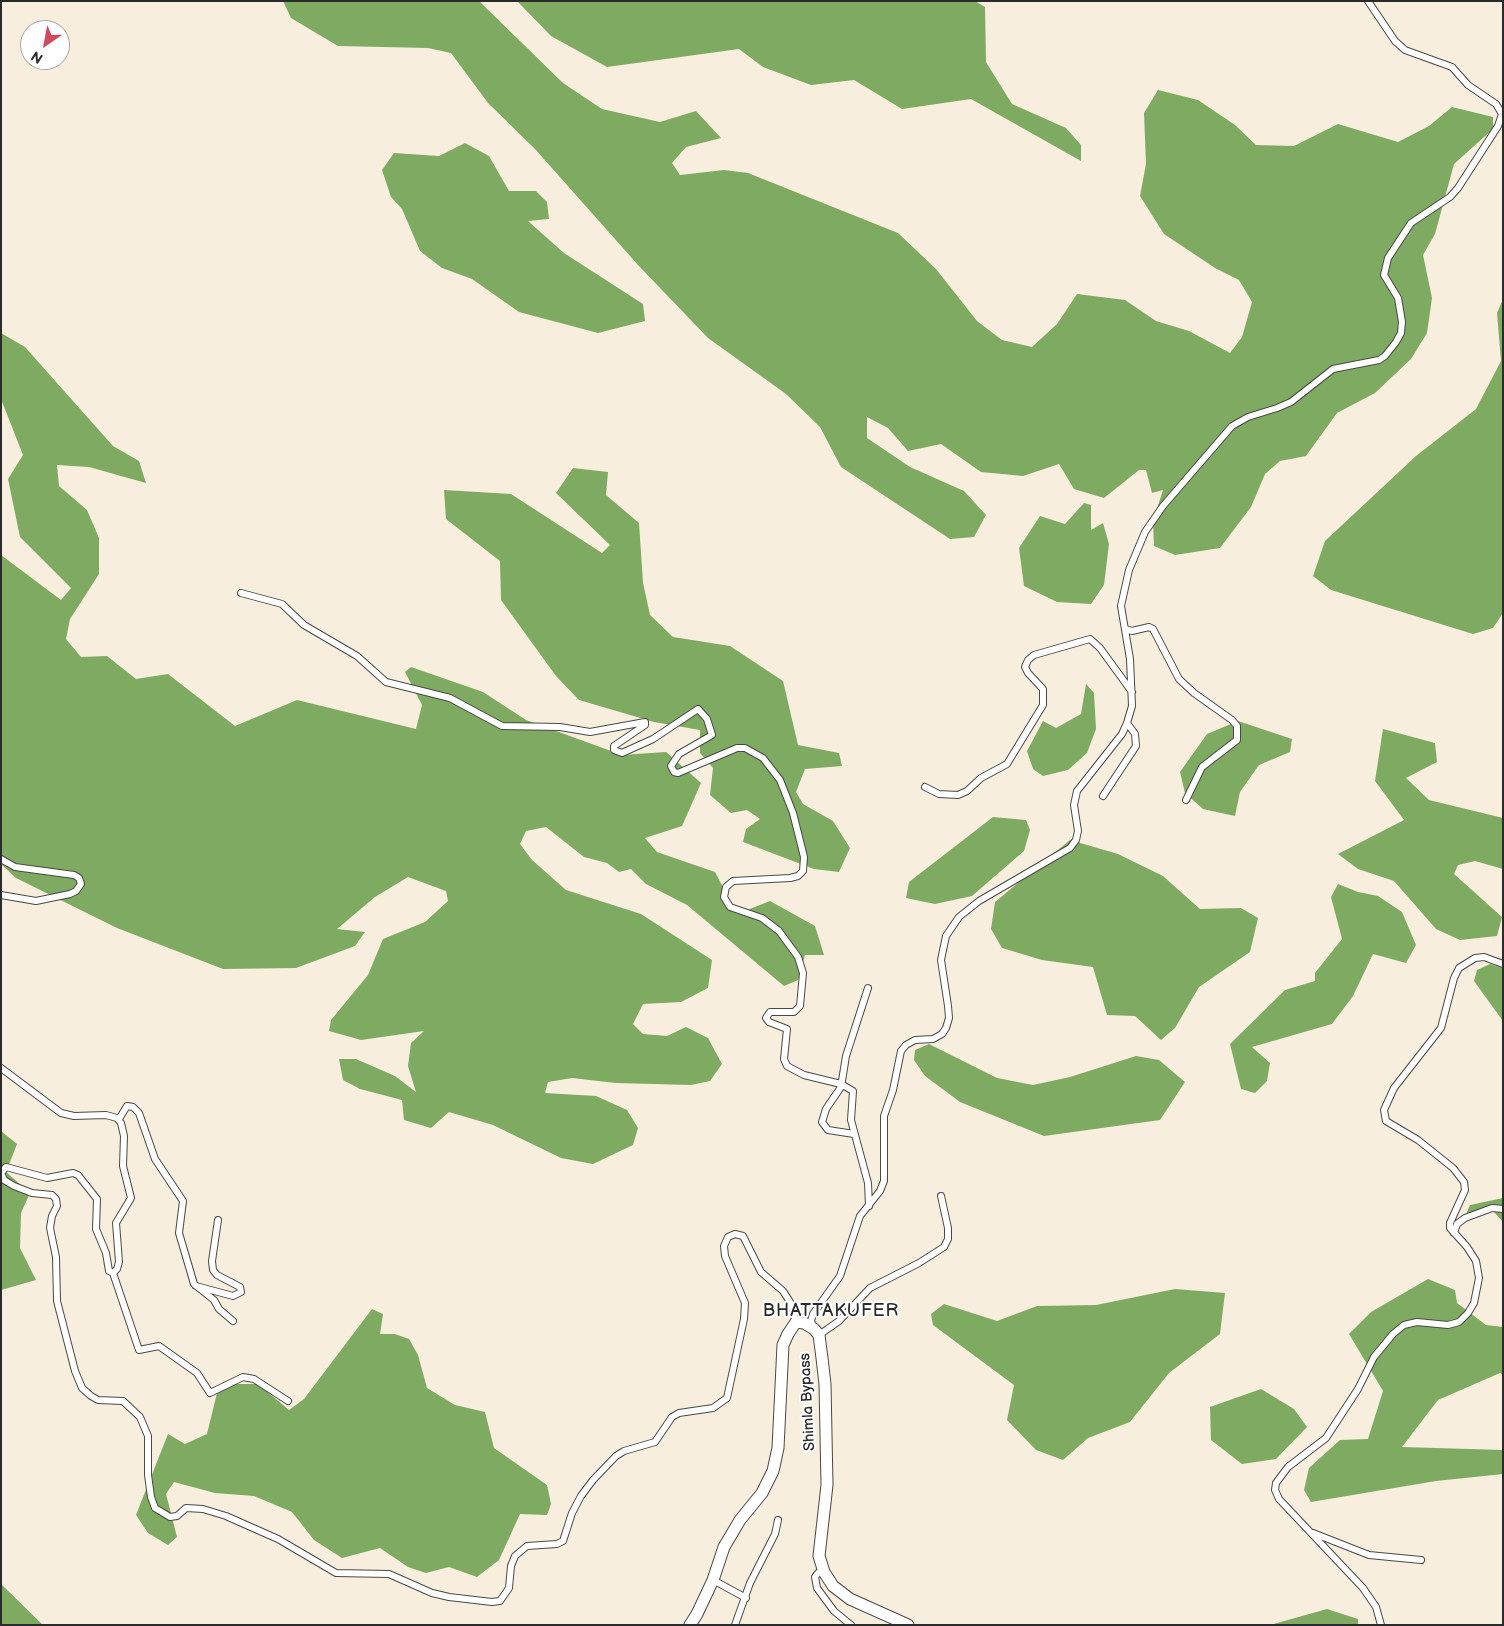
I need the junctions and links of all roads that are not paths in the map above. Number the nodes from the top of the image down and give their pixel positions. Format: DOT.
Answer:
graph roads {
  1 [pos="1368,1"];
  2 [pos="241,593"];
  3 [pos="1125,629"];
  4 [pos="1132,692"];
  5 [pos="1127,724"];
  6 [pos="925,787"];
  7 [pos="1103,796"];
  8 [pos="1186,800"];
  9 [pos="1,860"];
  10 [pos="1,895"];
  11 [pos="1503,964"];
  12 [pos="868,988"];
  13 [pos="1,1068"];
  14 [pos="842,1084"];
  15 [pos="119,1119"];
  16 [pos="854,1134"];
  17 [pos="941,1196"];
  18 [pos="869,1206"];
  19 [pos="1503,1209"];
  20 [pos="218,1220"];
  21 [pos="1454,1233"];
  22 [pos="113,1273"];
  23 [pos="195,1286"];
  24 [pos="233,1321"];
  25 [pos="796,1322"];
  26 [pos="817,1332"];
  27 [pos="288,1401"];
  28 [pos="778,1520"];
  29 [pos="1309,1532"];
  30 [pos="1422,1560"];
  31 [pos="824,1572"];
  32 [pos="713,1580"];
  33 [pos="746,1598"];
  34 [pos="690,1625"];
  35 [pos="735,1625"];
  36 [pos="851,1625"];
  37 [pos="908,1625"];
  38 [pos="1381,1625"];
  1 -- 3 [label="street"];
  2 -- 14 [label="street"];
  3 -- 4 [label="street"];
  3 -- 8 [label="street"];
  4 -- 5 [label="street"];
  4 -- 6 [label="street"];
  5 -- 7 [label="street"];
  5 -- 18 [label="street"];
  9 -- 10 [label="street"];
  11 -- 21 [label="street"];
  12 -- 14 [label="street"];
  13 -- 15 [label="street"];
  14 -- 16 [label="street"];
  14 -- 16 [label="street"];
  15 -- 22 [label="street"];
  15 -- 23 [label="street"];
  16 -- 18 [label="street"];
  17 -- 26 [label="street"];
  18 -- 26 [label="street"];
  19 -- 21 [label="street"];
  20 -- 23 [label="street"];
  21 -- 29 [label="street"];
  22 -- 25 [label="street"];
  22 -- 27 [label="street"];
  23 -- 24 [label="street"];
  25 -- 26 [label="highway"];
  25 -- 32 [label="highway, Shimla Bypass"];
  26 -- 31 [label="highway, Shimla Bypass"];
  28 -- 33 [label="street"];
  29 -- 30 [label="street"];
  29 -- 38 [label="street"];
  31 -- 36 [label="street"];
  31 -- 37 [label="highway, Shimla Bypass"];
  32 -- 33 [label="street"];
  32 -- 34 [label="highway, Shimla Bypass"];
  33 -- 35 [label="street"];
}
